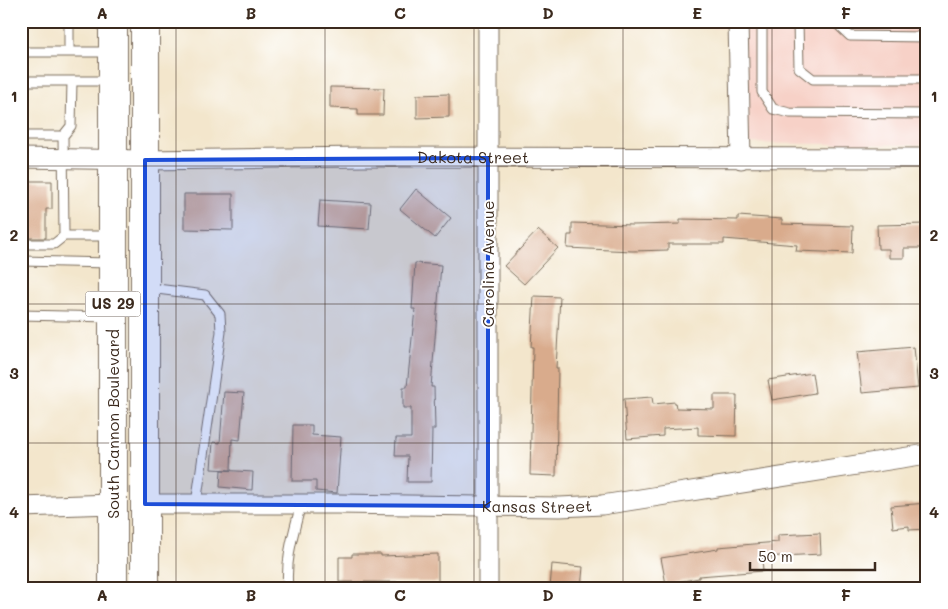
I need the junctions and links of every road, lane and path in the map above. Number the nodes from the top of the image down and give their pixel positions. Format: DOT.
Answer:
graph roads {
  1 [pos="69,21"];
  2 [pos="113,21"];
  3 [pos="145,21"];
  4 [pos="488,21"];
  5 [pos="738,21"];
  6 [pos="762,21"];
  7 [pos="798,21"];
  8 [pos="834,21"];
  9 [pos="927,37"];
  10 [pos="21,52"];
  11 [pos="69,52"];
  12 [pos="113,52"];
  13 [pos="927,79"];
  14 [pos="21,81"];
  15 [pos="72,81"];
  16 [pos="113,81"];
  17 [pos="927,114"];
  18 [pos="21,136"];
  19 [pos="63,136"];
  20 [pos="21,158"];
  21 [pos="63,158"];
  22 [pos="488,158"];
  23 [pos="927,158"];
  24 [pos="113,159"];
  25 [pos="741,159"];
  26 [pos="145,160"];
  27 [pos="64,236"];
  28 [pos="113,236"];
  29 [pos="21,244"];
  30 [pos="21,261"];
  31 [pos="113,263"];
  32 [pos="145,288"];
  33 [pos="21,315"];
  34 [pos="113,317"];
  35 [pos="927,454"];
  36 [pos="113,504"];
  37 [pos="145,504"];
  38 [pos="196,504"];
  39 [pos="301,504"];
  40 [pos="488,506"];
  41 [pos="21,507"];
  42 [pos="113,588"];
  43 [pos="145,588"];
  44 [pos="288,588"];
  45 [pos="488,588"];
  1 -- 11 [label="lane"];
  2 -- 12 [label="main road, South Cannon Boulevard / US 29"];
  3 -- 26 [label="main road, South Cannon Boulevard / US 29"];
  4 -- 22 [label="street, Carolina Avenue"];
  5 -- 25 [label="street"];
  6 -- 17 [label="lane"];
  7 -- 13 [label="lane"];
  8 -- 9 [label="lane"];
  10 -- 11 [label="lane"];
  11 -- 12 [label="lane"];
  12 -- 16 [label="main road, South Cannon Boulevard / US 29"];
  14 -- 15 [label="lane"];
  15 -- 16 [label="lane"];
  15 -- 19 [label="lane"];
  16 -- 24 [label="main road, South Cannon Boulevard / US 29"];
  18 -- 19 [label="lane"];
  19 -- 21 [label="lane"];
  20 -- 21 [label="street, Dakota Street"];
  21 -- 24 [label="street, Dakota Street"];
  21 -- 27 [label="lane"];
  22 -- 25 [label="street, Dakota Street"];
  22 -- 26 [label="street, Dakota Street"];
  22 -- 40 [label="street, Carolina Avenue"];
  23 -- 25 [label="street, Dakota Street"];
  24 -- 26 [label="street, Dakota Street"];
  24 -- 28 [label="main road, South Cannon Boulevard / US 29"];
  26 -- 32 [label="main road, South Cannon Boulevard / US 29"];
  27 -- 28 [label="lane"];
  27 -- 29 [label="lane"];
  28 -- 31 [label="main road, South Cannon Boulevard / US 29"];
  30 -- 31 [label="lane"];
  31 -- 34 [label="main road, South Cannon Boulevard / US 29"];
  32 -- 37 [label="main road, South Cannon Boulevard / US 29"];
  32 -- 38 [label="lane"];
  33 -- 34 [label="lane"];
  34 -- 36 [label="main road, South Cannon Boulevard / US 29"];
  35 -- 40 [label="street, Kansas Street"];
  36 -- 41 [label="street"];
  36 -- 42 [label="main road, South Cannon Boulevard / US 29"];
  37 -- 38 [label="street, Kansas Street"];
  37 -- 43 [label="main road, South Cannon Boulevard / US 29"];
  38 -- 39 [label="street, Kansas Street"];
  39 -- 40 [label="street, Kansas Street"];
  39 -- 44 [label="lane"];
  40 -- 45 [label="street, Carolina Avenue"];
}
